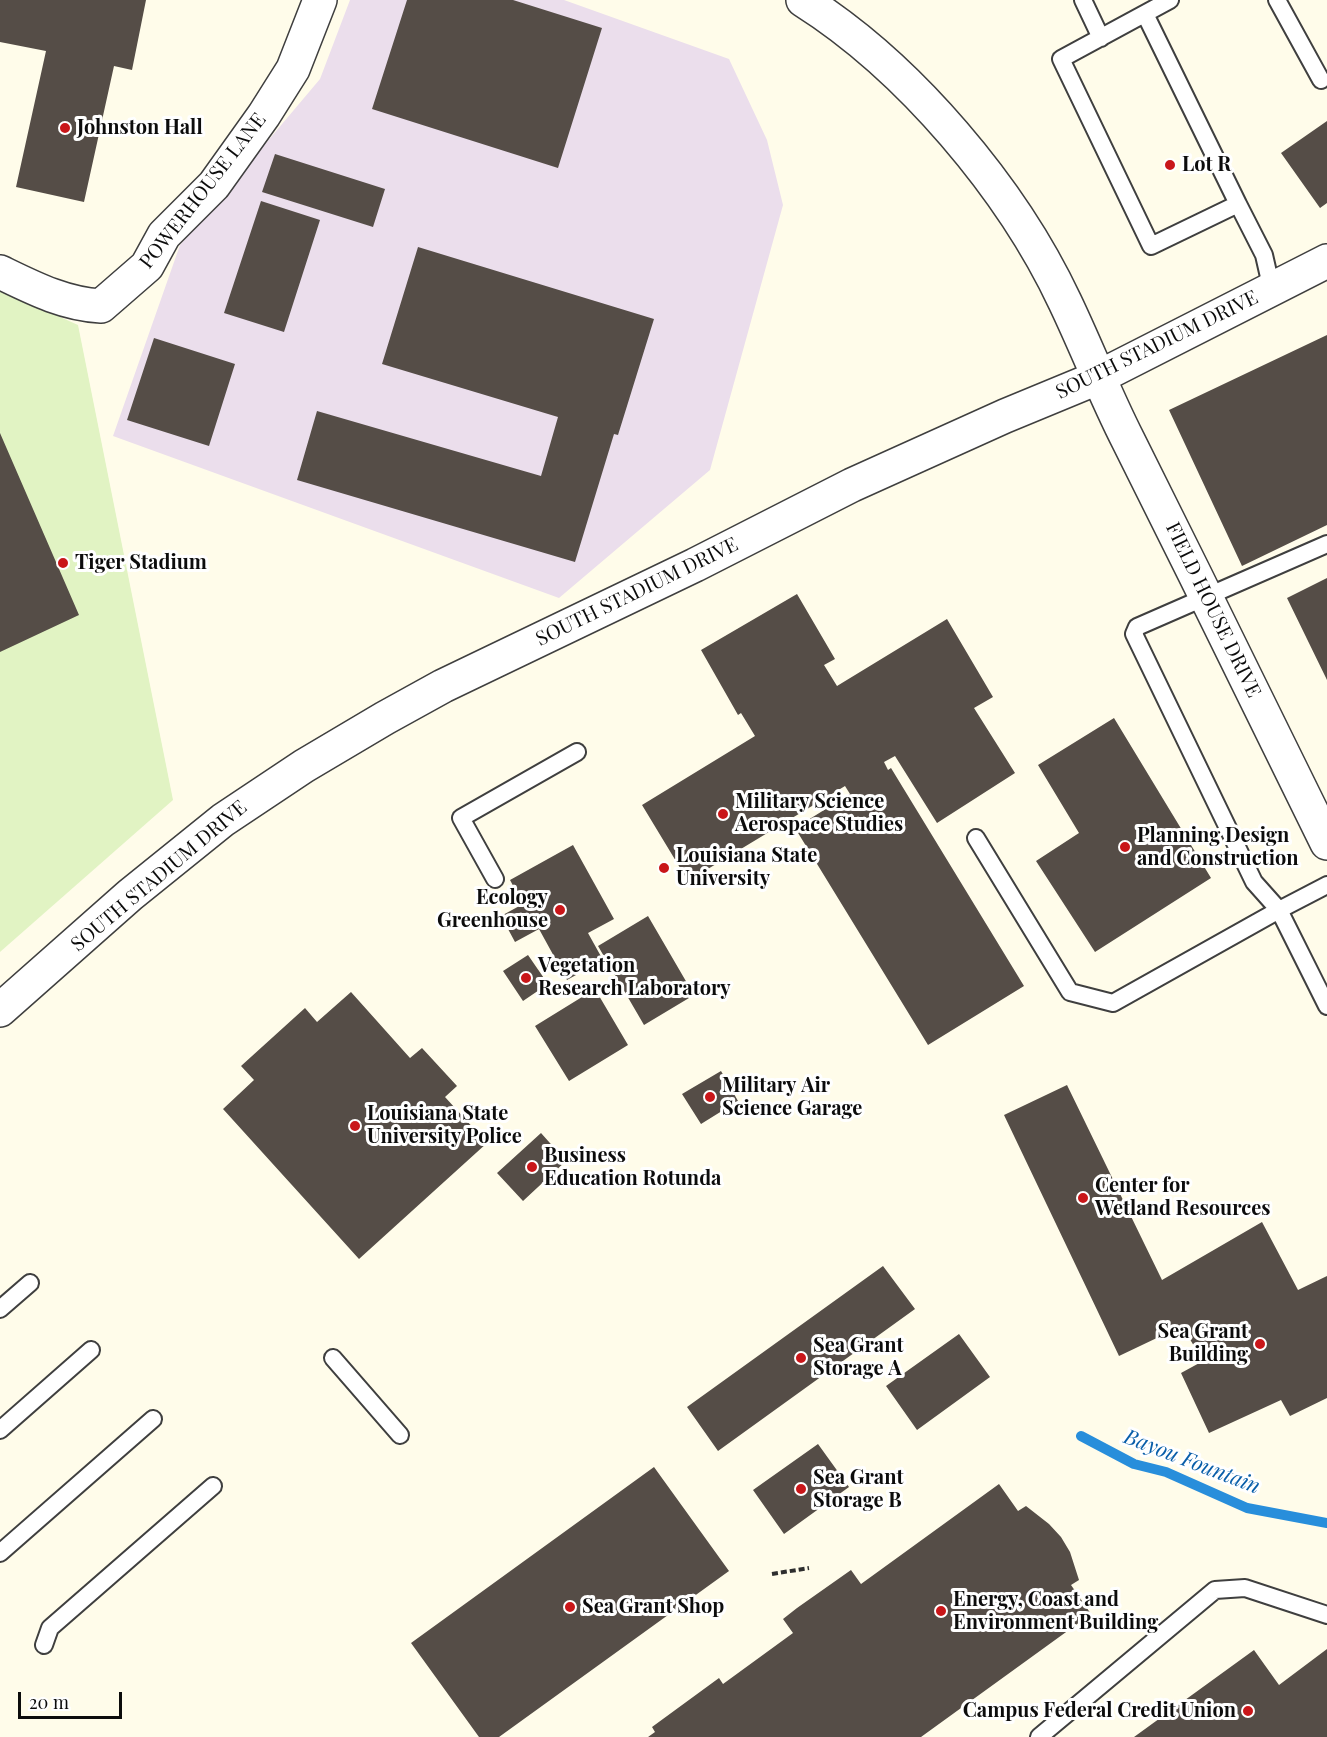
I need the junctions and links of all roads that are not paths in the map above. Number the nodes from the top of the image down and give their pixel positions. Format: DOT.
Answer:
graph roads {
  1 [pos="320,0"];
  2 [pos="803,0"];
  3 [pos="1083,0"];
  4 [pos="1170,0"];
  5 [pos="1276,0"];
  6 [pos="1145,14"];
  7 [pos="1101,38"];
  8 [pos="1321,81"];
  9 [pos="1238,204"];
  10 [pos="1327,261"];
  11 [pos="0,272"];
  12 [pos="1272,290"];
  13 [pos="1097,378"];
  14 [pos="1327,544"];
  15 [pos="1206,595"];
  16 [pos="577,752"];
  17 [pos="976,838"];
  18 [pos="1327,843"];
  19 [pos="495,879"];
  20 [pos="1327,885"];
  21 [pos="1279,910"];
  22 [pos="1327,1006"];
  23 [pos="0,1010"];
  24 [pos="30,1283"];
  25 [pos="0,1309"];
  26 [pos="91,1350"];
  27 [pos="333,1358"];
  28 [pos="153,1419"];
  29 [pos="0,1430"];
  30 [pos="400,1435"];
  31 [pos="213,1486"];
  32 [pos="0,1552"];
  33 [pos="1327,1616"];
  34 [pos="44,1645"];
  35 [pos="1039,1737"];
  1 -- 11 [label="street, POWERHOUSE LANE"];
  2 -- 13 [label="street, FIELD HOUSE DRIVE"];
  3 -- 7 [label="lane"];
  4 -- 6 [label="lane"];
  5 -- 8 [label="lane"];
  6 -- 7 [label="lane"];
  6 -- 9 [label="lane"];
  7 -- 9 [label="lane"];
  9 -- 12 [label="lane"];
  10 -- 12 [label="street, SOUTH STADIUM DRIVE"];
  12 -- 13 [label="street, SOUTH STADIUM DRIVE"];
  13 -- 15 [label="street, FIELD HOUSE DRIVE"];
  13 -- 23 [label="street, SOUTH STADIUM DRIVE"];
  14 -- 15 [label="lane"];
  15 -- 18 [label="street, FIELD HOUSE DRIVE"];
  15 -- 21 [label="lane"];
  16 -- 19 [label="lane"];
  17 -- 21 [label="lane"];
  20 -- 21 [label="lane"];
  21 -- 22 [label="lane"];
  24 -- 25 [label="lane"];
  26 -- 29 [label="lane"];
  27 -- 30 [label="lane"];
  28 -- 32 [label="lane"];
  31 -- 34 [label="lane"];
  33 -- 35 [label="lane"];
}
